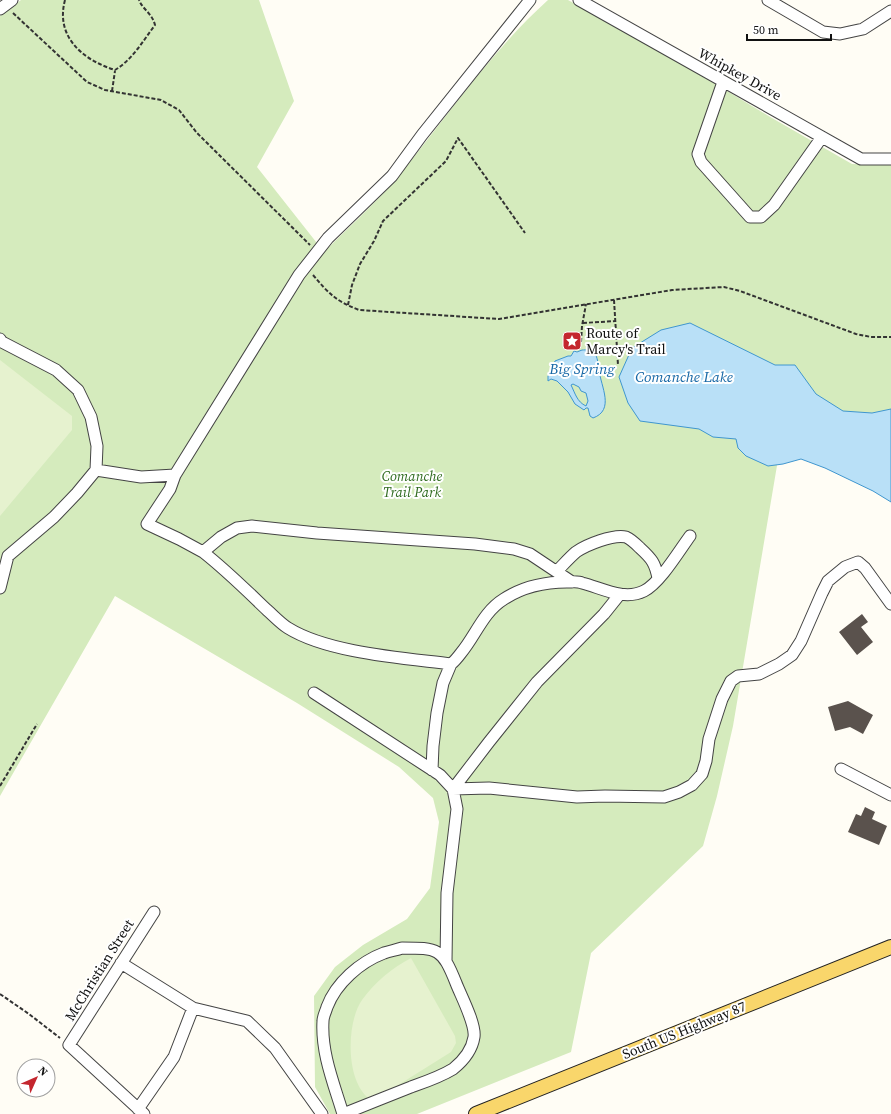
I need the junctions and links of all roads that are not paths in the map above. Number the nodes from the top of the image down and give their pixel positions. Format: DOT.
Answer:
graph roads {
  1 [pos="530,0"];
  2 [pos="579,0"];
  3 [pos="768,0"];
  4 [pos="891,11"];
  5 [pos="723,82"];
  6 [pos="822,137"];
  7 [pos="891,159"];
  8 [pos="0,339"];
  9 [pos="96,470"];
  10 [pos="175,475"];
  11 [pos="690,536"];
  12 [pos="203,552"];
  13 [pos="4,558"];
  14 [pos="557,571"];
  15 [pos="658,578"];
  16 [pos="572,582"];
  17 [pos="0,588"];
  18 [pos="620,594"];
  19 [pos="891,604"];
  20 [pos="451,664"];
  21 [pos="314,693"];
  22 [pos="841,769"];
  23 [pos="432,770"];
  24 [pos="453,789"];
  25 [pos="891,795"];
  26 [pos="154,912"];
  27 [pos="891,947"];
  28 [pos="446,961"];
  29 [pos="121,963"];
  30 [pos="193,1008"];
  31 [pos="141,1111"];
  32 [pos="322,1114"];
  33 [pos="343,1114"];
  34 [pos="476,1114"];
  1 -- 10 [label="street"];
  2 -- 5 [label="street, Whipkey Drive"];
  3 -- 4 [label="street"];
  5 -- 6 [label="street, Whipkey Drive"];
  5 -- 6 [label="street"];
  6 -- 7 [label="street, Whipkey Drive"];
  8 -- 9 [label="street"];
  9 -- 10 [label="street"];
  9 -- 13 [label="street"];
  10 -- 12 [label="street"];
  11 -- 15 [label="street"];
  12 -- 14 [label="street"];
  12 -- 20 [label="street"];
  13 -- 17 [label="street"];
  14 -- 15 [label="street"];
  14 -- 16 [label="street"];
  15 -- 18 [label="street"];
  16 -- 18 [label="street"];
  16 -- 20 [label="street"];
  18 -- 24 [label="street"];
  19 -- 24 [label="street"];
  20 -- 23 [label="street"];
  21 -- 23 [label="street"];
  22 -- 25 [label="street"];
  23 -- 24 [label="street"];
  24 -- 28 [label="street"];
  26 -- 29 [label="street, McChristian Street"];
  27 -- 34 [label="main road, South US Highway 87"];
  28 -- 33 [label="street"];
  28 -- 33 [label="street"];
  29 -- 30 [label="street"];
  29 -- 31 [label="street, McChristian Street"];
  30 -- 31 [label="street"];
  30 -- 32 [label="street"];
}
